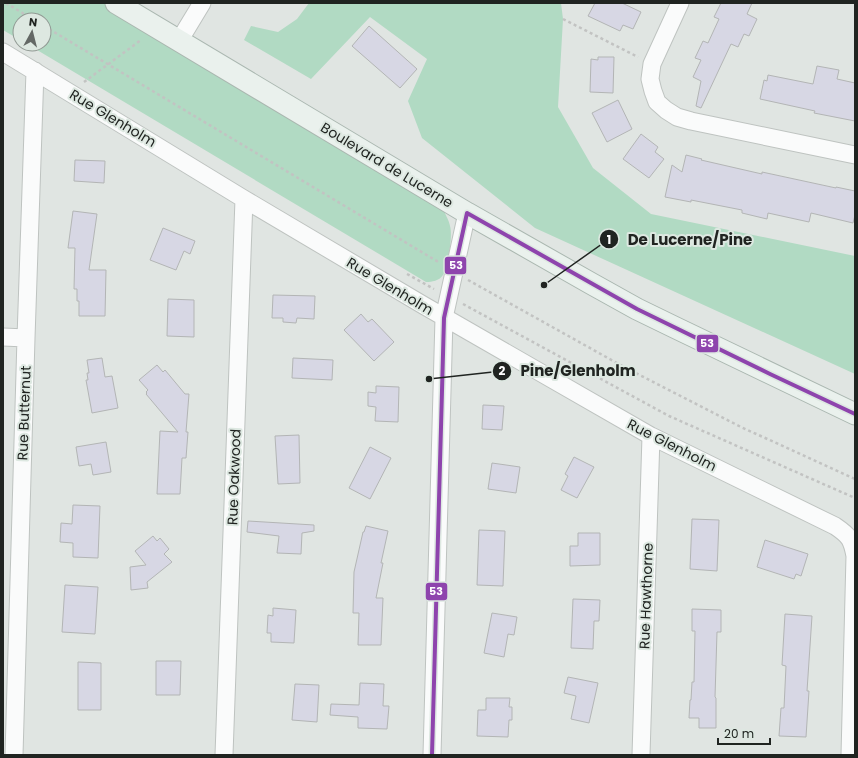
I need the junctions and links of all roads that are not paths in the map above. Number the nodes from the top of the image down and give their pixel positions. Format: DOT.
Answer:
graph roads {
  1 [pos="116,3"];
  2 [pos="202,3"];
  3 [pos="680,3"];
  4 [pos="179,41"];
  5 [pos="3,52"];
  6 [pos="35,71"];
  7 [pos="855,155"];
  8 [pos="244,198"];
  9 [pos="468,213"];
  10 [pos="444,318"];
  11 [pos="3,337"];
  12 [pos="26,338"];
  13 [pos="855,414"];
  14 [pos="651,436"];
  15 [pos="14,755"];
  16 [pos="224,755"];
  17 [pos="432,755"];
  18 [pos="641,755"];
  19 [pos="850,755"];
  1 -- 4 [label="main road, Boulevard de Lucerne"];
  2 -- 4 [label="street"];
  3 -- 7 [label="street"];
  4 -- 9 [label="main road, Boulevard de Lucerne"];
  5 -- 6 [label="street, Rue Glenholm"];
  6 -- 8 [label="street, Rue Glenholm"];
  6 -- 12 [label="street, Rue Butternut"];
  8 -- 10 [label="street, Rue Glenholm"];
  8 -- 16 [label="street, Rue Oakwood"];
  9 -- 10 [label="street"];
  9 -- 13 [label="main road, Boulevard de Lucerne"];
  10 -- 14 [label="street, Rue Glenholm"];
  10 -- 17 [label="street"];
  11 -- 12 [label="street"];
  12 -- 15 [label="street, Rue Butternut"];
  14 -- 18 [label="street, Rue Hawthorne"];
  14 -- 19 [label="street, Rue Glenholm"];
}
